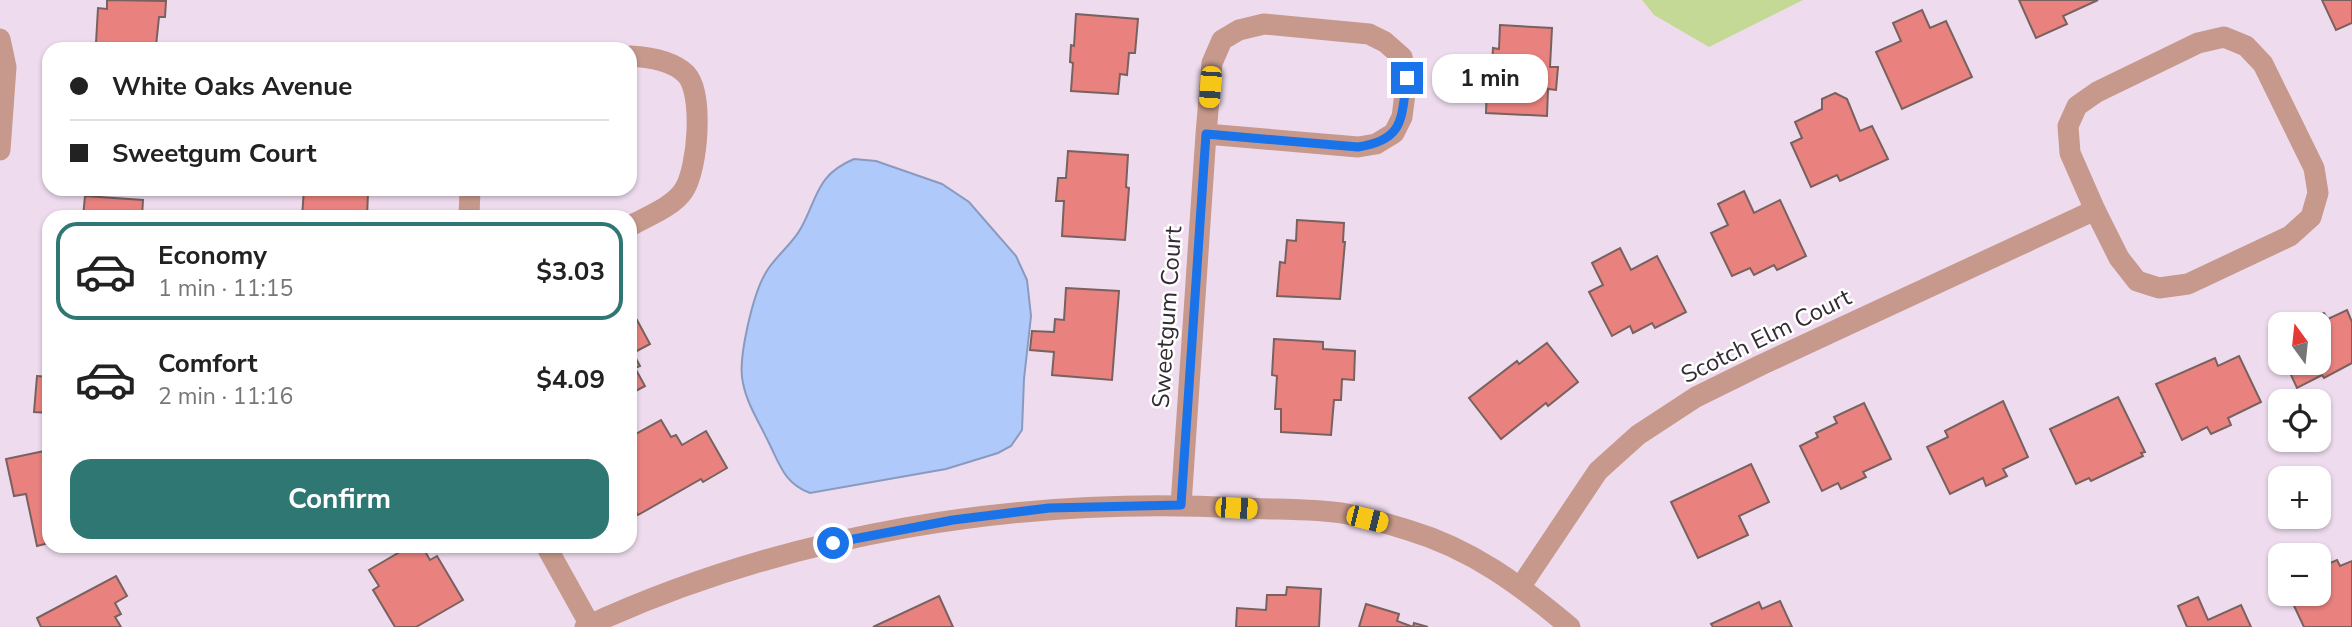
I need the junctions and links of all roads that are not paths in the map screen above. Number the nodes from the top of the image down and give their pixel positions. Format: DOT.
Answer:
graph roads {
  1 [pos="0,39"];
  2 [pos="637,56"];
  3 [pos="1206,134"];
  4 [pos="0,150"];
  5 [pos="2095,210"];
  6 [pos="637,222"];
  7 [pos="1181,505"];
  8 [pos="550,553"];
  9 [pos="1521,586"];
  10 [pos="588,626"];
  11 [pos="1570,627"];
  1 -- 4 [label="street"];
  2 -- 6 [label="street"];
  3 -- 3 [label="street, Sweetgum Court"];
  3 -- 7 [label="street, Sweetgum Court"];
  5 -- 5 [label="street"];
  5 -- 9 [label="street, Scotch Elm Court"];
  7 -- 9 [label="street"];
  7 -- 10 [label="street"];
  8 -- 10 [label="street"];
  9 -- 11 [label="street"];
}
